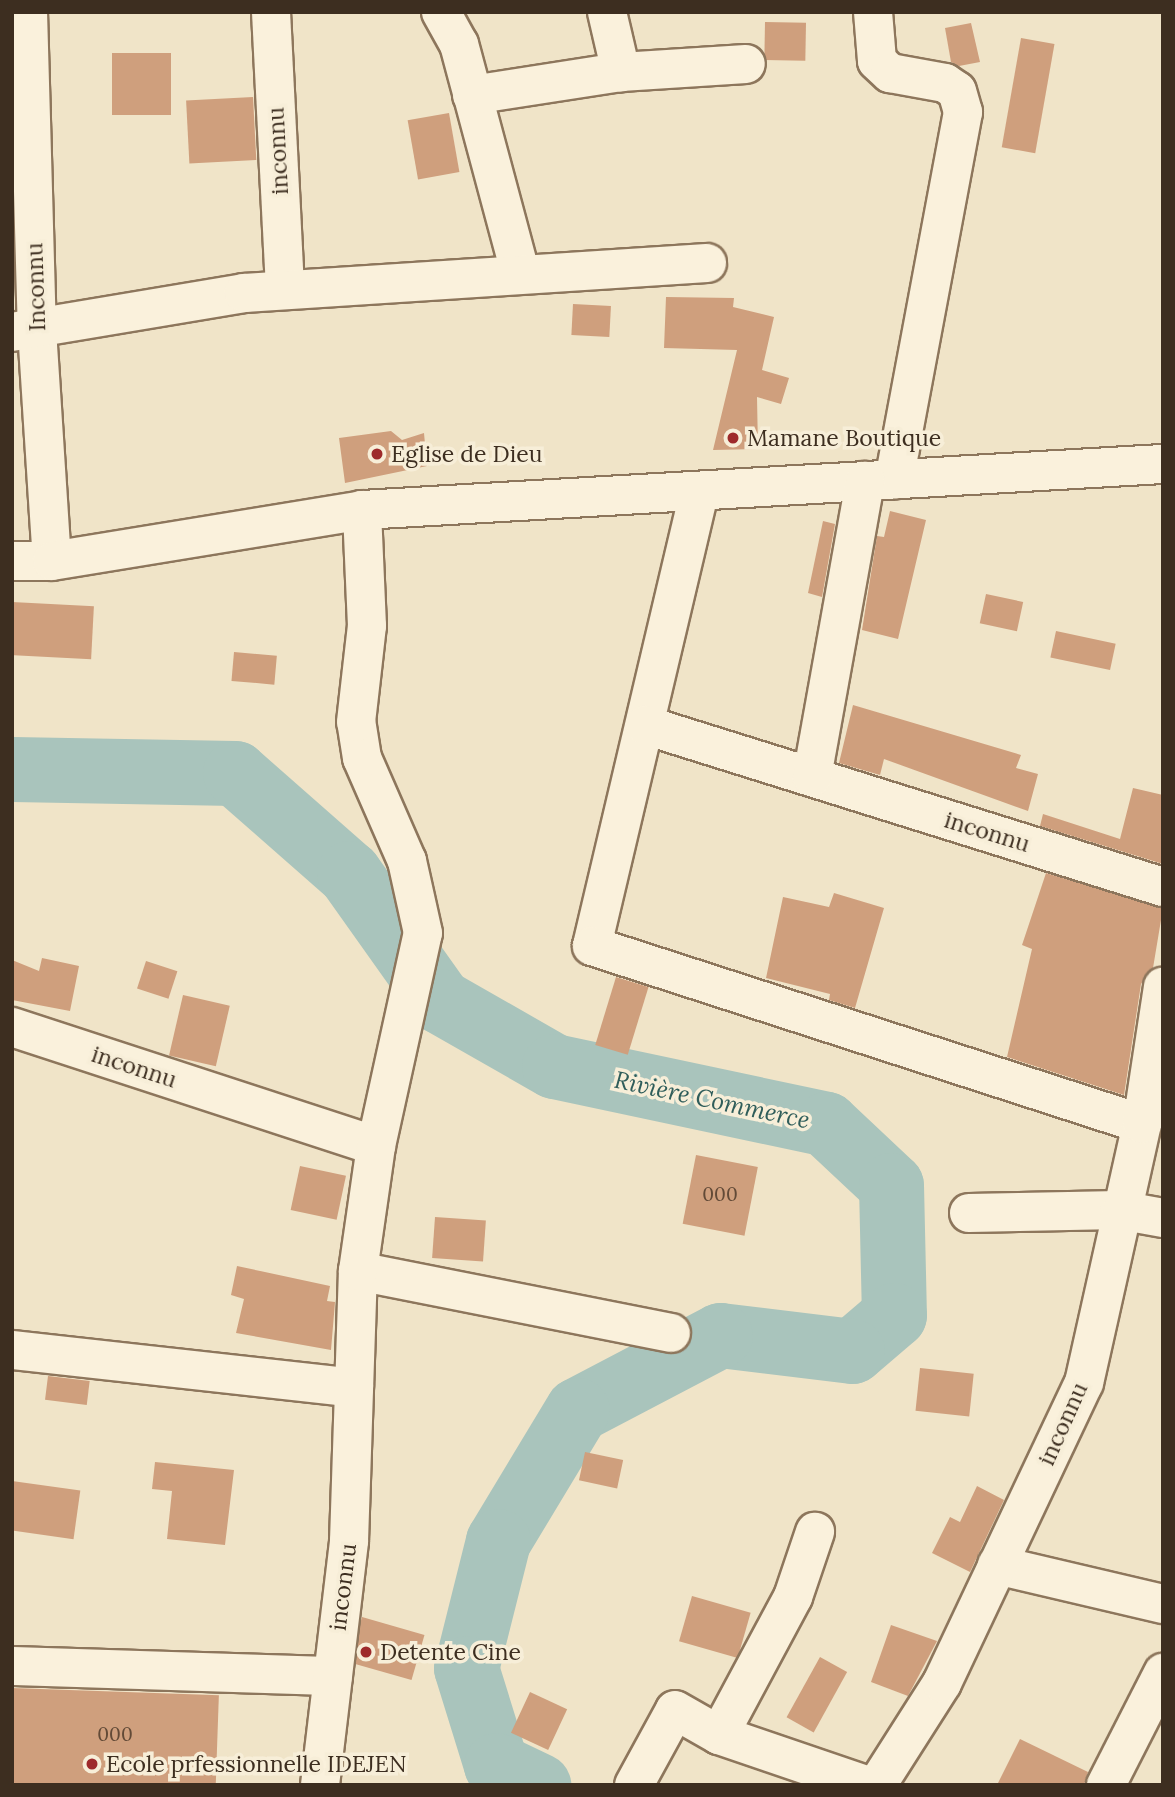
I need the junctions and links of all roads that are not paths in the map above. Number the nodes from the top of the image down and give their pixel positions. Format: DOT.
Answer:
graph roads {
  1 [pos="28,12"];
  2 [pos="271,12"];
  3 [pos="441,12"];
  4 [pos="607,12"];
  5 [pos="873,12"];
  6 [pos="746,64"];
  7 [pos="621,72"];
  8 [pos="472,95"];
  9 [pos="707,262"];
  10 [pos="520,272"];
  11 [pos="285,290"];
  12 [pos="24,331"];
  13 [pos="1163,464"];
  14 [pos="880,481"];
  15 [pos="699,493"];
  16 [pos="362,510"];
  17 [pos="12,561"];
  18 [pos="52,561"];
  19 [pos="645,724"];
  20 [pos="812,777"];
  21 [pos="1163,887"];
  22 [pos="1163,987"];
  23 [pos="12,1027"];
  24 [pos="1142,1124"];
  25 [pos="376,1146"];
  26 [pos="1119,1210"];
  27 [pos="969,1213"];
  28 [pos="1163,1218"];
  29 [pos="358,1271"];
  30 [pos="671,1333"];
  31 [pos="12,1350"];
  32 [pos="354,1388"];
  33 [pos="815,1532"];
  34 [pos="997,1565"];
  35 [pos="1163,1604"];
  36 [pos="12,1666"];
  37 [pos="1163,1672"];
  38 [pos="333,1676"];
  39 [pos="719,1735"];
  40 [pos="1147,1743"];
  41 [pos="320,1785"];
  42 [pos="634,1785"];
  43 [pos="866,1785"];
  44 [pos="877,1785"];
  45 [pos="1107,1785"];
  1 -- 12 [label="street, Inconnu"];
  2 -- 11 [label="street, inconnu"];
  3 -- 8 [label="street"];
  4 -- 7 [label="street"];
  5 -- 14 [label="street"];
  6 -- 7 [label="street"];
  7 -- 8 [label="street"];
  8 -- 10 [label="street"];
  9 -- 10 [label="street, inconnu"];
  10 -- 11 [label="street, inconnu"];
  11 -- 12 [label="street, inconnu"];
  12 -- 18 [label="street, Inconnu"];
  13 -- 14 [label="street"];
  14 -- 15 [label="street"];
  14 -- 20 [label="street"];
  15 -- 16 [label="street"];
  15 -- 19 [label="street"];
  16 -- 18 [label="street"];
  16 -- 25 [label="street, inconnu"];
  17 -- 18 [label="street"];
  19 -- 20 [label="street, inconnu"];
  19 -- 24 [label="street"];
  20 -- 21 [label="street, inconnu"];
  22 -- 24 [label="street, inconnu"];
  23 -- 25 [label="street, inconnu"];
  24 -- 26 [label="street, inconnu"];
  25 -- 29 [label="street, inconnu"];
  26 -- 27 [label="street"];
  26 -- 28 [label="street"];
  26 -- 34 [label="street, inconnu"];
  29 -- 30 [label="street"];
  29 -- 32 [label="street, inconnu"];
  31 -- 32 [label="street"];
  32 -- 38 [label="street, inconnu"];
  33 -- 39 [label="street"];
  34 -- 35 [label="street"];
  34 -- 44 [label="street, inconnu"];
  36 -- 38 [label="street"];
  37 -- 40 [label="street"];
  38 -- 41 [label="street, inconnu"];
  39 -- 42 [label="street"];
  39 -- 43 [label="street"];
  40 -- 45 [label="street"];
}
